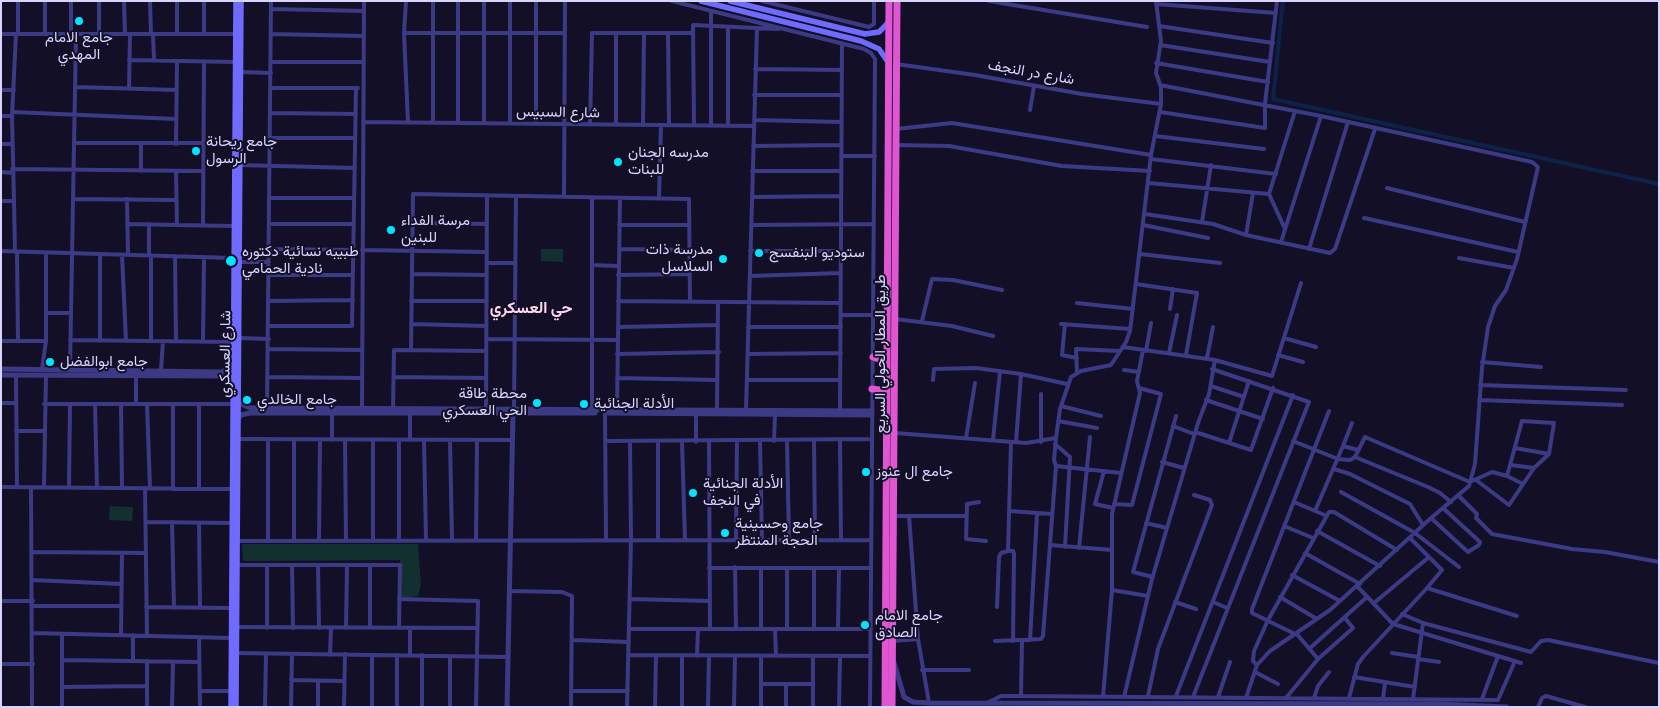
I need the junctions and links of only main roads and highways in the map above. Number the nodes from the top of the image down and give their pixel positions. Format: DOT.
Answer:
graph roads {
  1 [pos="236,1"];
  2 [pos="240,1"];
  3 [pos="730,1"];
  4 [pos="889,1"];
  5 [pos="897,1"];
  6 [pos="704,4"];
  7 [pos="820,15"];
  8 [pos="889,22"];
  9 [pos="817,23"];
  10 [pos="803,26"];
  11 [pos="802,33"];
  12 [pos="846,33"];
  13 [pos="893,65"];
  14 [pos="236,293"];
  15 [pos="236,305"];
  16 [pos="873,357"];
  17 [pos="886,366"];
  18 [pos="872,389"];
  19 [pos="886,390"];
  20 [pos="235,460"];
  21 [pos="235,471"];
  22 [pos="885,489"];
  23 [pos="895,489"];
  24 [pos="885,507"];
  25 [pos="895,507"];
  26 [pos="234,675"];
  27 [pos="234,684"];
  28 [pos="231,707"];
  29 [pos="236,707"];
  30 [pos="885,707"];
  31 [pos="892,707"];
  1 -- 14 [label="main road, شارع العسكري"];
  2 -- 14 [label="main road, شارع العسكري"];
  3 -- 9 [label="main road"];
  4 -- 8 [label="highway, طريق المطار الحولي السريع"];
  5 -- 13 [label="highway, طريق المطار الحولي السريع"];
  6 -- 10 [label="main road"];
  7 -- 9 [label="main road"];
  8 -- 12 [label="main road"];
  8 -- 13 [label="highway, طريق المطار الحولي السريع"];
  9 -- 12 [label="main road"];
  10 -- 11 [label="main road"];
  10 -- 12 [label="main road"];
  12 -- 13 [label="main road"];
  13 -- 17 [label="highway, طريق المطار الحولي السريع"];
  13 -- 23 [label="highway, طريق المطار الحولي السريع"];
  14 -- 15 [label="main road, شارع العسكري"];
  15 -- 20 [label="main road, شارع العسكري"];
  15 -- 20 [label="main road, شارع العسكري"];
  16 -- 17 [label="highway"];
  17 -- 19 [label="highway, طريق المطار الحولي السريع"];
  18 -- 19 [label="highway"];
  19 -- 22 [label="highway, طريق المطار الحولي السريع"];
  20 -- 21 [label="main road, شارع العسكري"];
  21 -- 26 [label="main road, شارع العسكري"];
  21 -- 26 [label="main road, شارع العسكري"];
  22 -- 23 [label="highway"];
  22 -- 24 [label="highway, طريق المطار الحولي السريع"];
  23 -- 25 [label="highway, طريق المطار الحولي السريع"];
  24 -- 25 [label="highway"];
  24 -- 30 [label="highway, طريق المطار الحولي السريع"];
  25 -- 31 [label="highway, طريق المطار الحولي السريع"];
  26 -- 27 [label="main road, شارع العسكري"];
  27 -- 28 [label="main road, شارع العسكري"];
  27 -- 29 [label="main road, شارع العسكري"];
}
